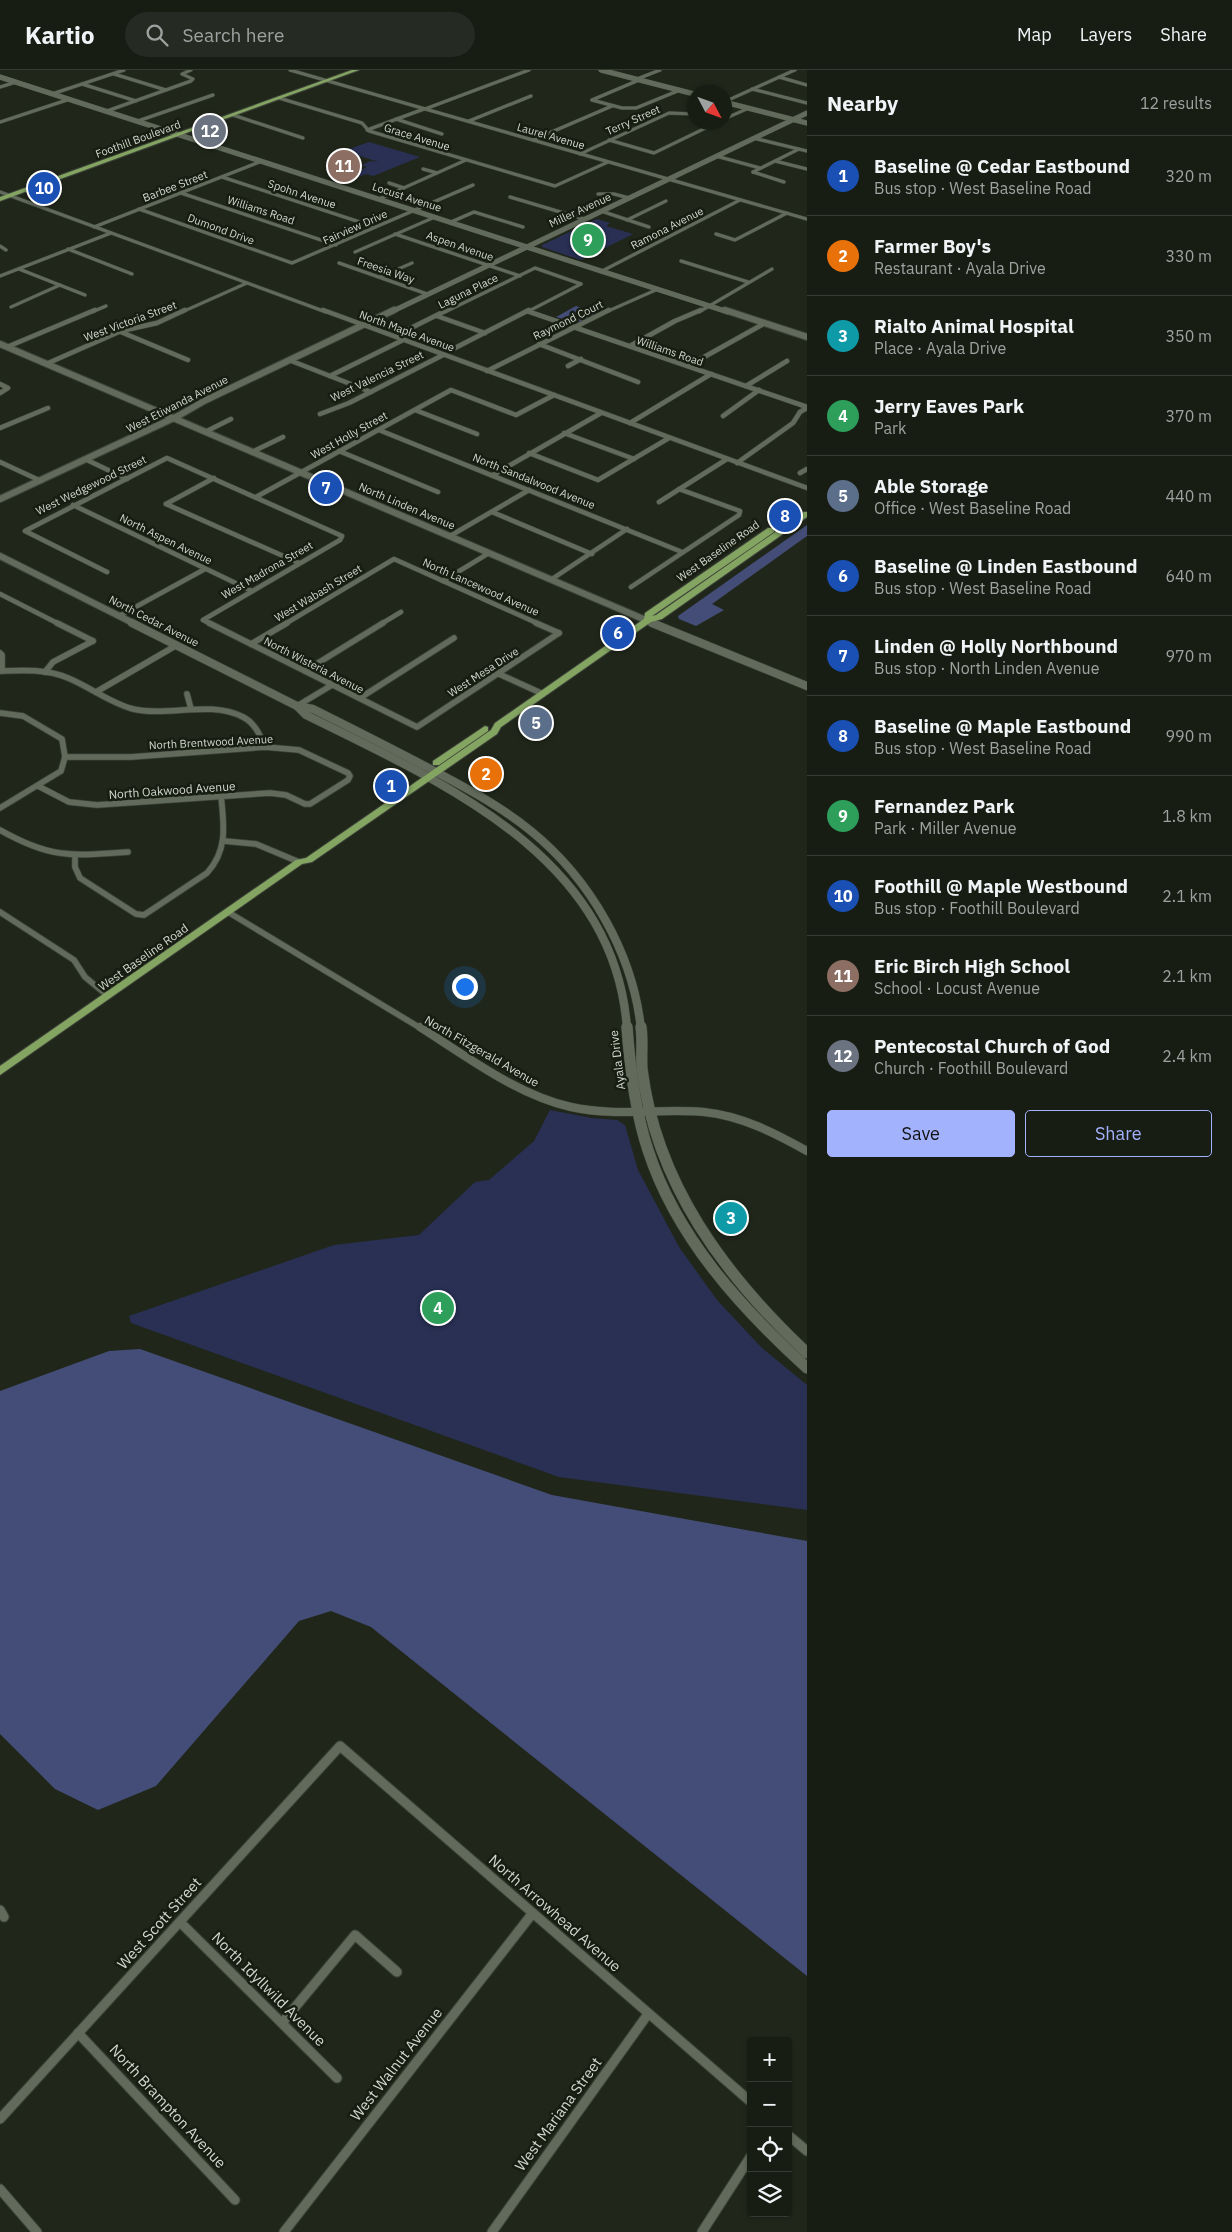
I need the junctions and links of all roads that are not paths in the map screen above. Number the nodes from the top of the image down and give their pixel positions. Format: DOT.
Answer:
graph roads {
  1 [pos="124,70"];
  2 [pos="191,70"];
  3 [pos="290,70"];
  4 [pos="357,70"];
  5 [pos="529,70"];
  6 [pos="601,70"];
  7 [pos="660,70"];
  8 [pos="795,70"];
  9 [pos="113,74"];
  10 [pos="0,77"];
  11 [pos="779,77"];
  12 [pos="638,80"];
  13 [pos="328,81"];
  14 [pos="16,82"];
  15 [pos="82,84"];
  16 [pos="807,84"];
  17 [pos="0,87"];
  18 [pos="752,89"];
  19 [pos="166,90"];
  20 [pos="680,90"];
  21 [pos="687,92"];
  22 [pos="52,94"];
  23 [pos="213,95"];
  24 [pos="531,96"];
  25 [pos="279,98"];
  26 [pos="732,98"];
  27 [pos="70,99"];
  28 [pos="137,101"];
  29 [pos="807,103"];
  30 [pos="732,104"];
  31 [pos="613,106"];
  32 [pos="749,108"];
  33 [pos="424,109"];
  34 [pos="107,111"];
  35 [pos="807,113"];
  36 [pos="687,114"];
  37 [pos="232,115"];
  38 [pos="732,115"];
  39 [pos="395,119"];
  40 [pos="792,120"];
  41 [pos="0,122"];
  42 [pos="138,122"];
  43 [pos="469,122"];
  44 [pos="807,123"];
  45 [pos="368,130"];
  46 [pos="701,130"];
  47 [pos="179,134"];
  48 [pos="442,134"];
  49 [pos="303,138"];
  50 [pos="753,138"];
  51 [pos="532,140"];
  52 [pos="608,140"];
  53 [pos="799,149"];
  54 [pos="807,151"];
  55 [pos="580,154"];
  56 [pos="716,156"];
  57 [pos="466,160"];
  58 [pos="262,161"];
  59 [pos="775,161"];
  60 [pos="608,162"];
  61 [pos="760,168"];
  62 [pos="423,169"];
  63 [pos="807,169"];
  64 [pos="437,173"];
  65 [pos="222,177"];
  66 [pos="668,179"];
  67 [pos="784,182"];
  68 [pos="389,183"];
  69 [pos="473,185"];
  70 [pos="404,188"];
  71 [pos="0,192"];
  72 [pos="181,193"];
  73 [pos="598,194"];
  74 [pos="9,196"];
  75 [pos="510,197"];
  76 [pos="629,198"];
  77 [pos="0,199"];
  78 [pos="379,199"];
  79 [pos="740,200"];
  80 [pos="666,201"];
  81 [pos="139,209"];
  82 [pos="415,210"];
  83 [pos="600,211"];
  84 [pos="786,213"];
  85 [pos="435,217"];
  86 [pos="584,219"];
  87 [pos="807,219"];
  88 [pos="76,220"];
  89 [pos="627,220"];
  90 [pos="71,222"];
  91 [pos="451,222"];
  92 [pos="89,225"];
  93 [pos="649,226"];
  94 [pos="84,227"];
  95 [pos="94,227"];
  96 [pos="523,227"];
  97 [pos="376,228"];
  98 [pos="110,232"];
  99 [pos="395,234"];
  100 [pos="716,234"];
  101 [pos="336,245"];
  102 [pos="0,246"];
  103 [pos="527,246"];
  104 [pos="68,249"];
  105 [pos="6,250"];
  106 [pos="355,252"];
  107 [pos="546,252"];
  108 [pos="496,261"];
  109 [pos="298,262"];
  110 [pos="681,262"];
  111 [pos="339,263"];
  112 [pos="412,263"];
  113 [pos="488,265"];
  114 [pos="19,269"];
  115 [pos="772,269"];
  116 [pos="602,271"];
  117 [pos="132,274"];
  118 [pos="0,276"];
  119 [pos="520,276"];
  120 [pos="380,278"];
  121 [pos="748,282"];
  122 [pos="247,283"];
  123 [pos="60,285"];
  124 [pos="658,289"];
  125 [pos="85,294"];
  126 [pos="427,294"];
  127 [pos="710,305"];
  128 [pos="11,307"];
  129 [pos="106,308"];
  130 [pos="528,311"];
  131 [pos="437,316"];
  132 [pos="765,323"];
  133 [pos="362,325"];
  134 [pos="577,328"];
  135 [pos="409,330"];
  136 [pos="121,332"];
  137 [pos="485,333"];
  138 [pos="807,337"];
  139 [pos="403,340"];
  140 [pos="0,344"];
  141 [pos="538,344"];
  142 [pos="630,346"];
  143 [pos="7,347"];
  144 [pos="455,348"];
  145 [pos="443,355"];
  146 [pos="581,359"];
  147 [pos="188,360"];
  148 [pos="290,360"];
  149 [pos="787,361"];
  150 [pos="46,364"];
  151 [pos="568,366"];
  152 [pos="688,366"];
  153 [pos="487,371"];
  154 [pos="711,374"];
  155 [pos="330,376"];
  156 [pos="638,382"];
  157 [pos="0,384"];
  158 [pos="746,386"];
  159 [pos="759,390"];
  160 [pos="371,392"];
  161 [pos="0,393"];
  162 [pos="554,395"];
  163 [pos="807,407"];
  164 [pos="48,408"];
  165 [pos="416,410"];
  166 [pos="600,412"];
  167 [pos="320,414"];
  168 [pos="723,416"];
  169 [pos="174,418"];
  170 [pos="231,419"];
  171 [pos="630,423"];
  172 [pos="0,428"];
  173 [pos="379,430"];
  174 [pos="205,432"];
  175 [pos="564,433"];
  176 [pos="477,434"];
  177 [pos="283,437"];
  178 [pos="669,438"];
  179 [pos="339,451"];
  180 [pos="252,452"];
  181 [pos="529,453"];
  182 [pos="634,459"];
  183 [pos="727,459"];
  184 [pos="87,460"];
  185 [pos="0,462"];
  186 [pos="737,463"];
  187 [pos="807,469"];
  188 [pos="301,473"];
  189 [pos="800,473"];
  190 [pos="493,475"];
  191 [pos="214,478"];
  192 [pos="127,479"];
  193 [pos="41,481"];
  194 [pos="807,488"];
  195 [pos="679,489"];
  196 [pos="529,490"];
  197 [pos="438,492"];
  198 [pos="256,497"];
  199 [pos="0,499"];
  200 [pos="659,502"];
  201 [pos="73,505"];
  202 [pos="807,505"];
  203 [pos="492,512"];
  204 [pos="807,514"];
  205 [pos="628,529"];
  206 [pos="450,536"];
  207 [pos="682,552"];
  208 [pos="489,553"];
  209 [pos="592,554"];
  210 [pos="0,556"];
  211 [pos="394,559"];
  212 [pos="299,563"];
  213 [pos="205,568"];
  214 [pos="107,572"];
  215 [pos="552,579"];
  216 [pos="443,581"];
  217 [pos="631,587"];
  218 [pos="250,590"];
  219 [pos="0,594"];
  220 [pos="401,612"];
  221 [pos="119,616"];
  222 [pos="203,620"];
  223 [pos="648,620"];
  224 [pos="559,633"];
  225 [pos="454,638"];
  226 [pos="251,644"];
  227 [pos="177,645"];
  228 [pos="0,653"];
  229 [pos="1,671"];
  230 [pos="305,671"];
  231 [pos="45,672"];
  232 [pos="499,674"];
  233 [pos="332,685"];
  234 [pos="807,686"];
  235 [pos="96,692"];
  236 [pos="187,694"];
  237 [pos="543,694"];
  238 [pos="360,698"];
  239 [pos="298,706"];
  240 [pos="191,709"];
  241 [pos="0,713"];
  242 [pos="417,727"];
  243 [pos="265,747"];
  244 [pos="66,756"];
  245 [pos="433,769"];
  246 [pos="424,776"];
  247 [pos="38,786"];
  248 [pos="221,796"];
  249 [pos="310,804"];
  250 [pos="0,808"];
  251 [pos="0,830"];
  252 [pos="224,842"];
  253 [pos="128,852"];
  254 [pos="75,855"];
  255 [pos="299,862"];
  256 [pos="0,912"];
  257 [pos="228,912"];
  258 [pos="108,996"];
  259 [pos="0,1070"];
  260 [pos="644,1111"];
  261 [pos="807,1150"];
  262 [pos="805,1357"];
  263 [pos="340,1746"];
  264 [pos="532,1914"];
  265 [pos="180,1922"];
  266 [pos="397,1972"];
  267 [pos="648,2014"];
  268 [pos="282,2023"];
  269 [pos="78,2033"];
  270 [pos="337,2078"];
  271 [pos="747,2099"];
  272 [pos="0,2119"];
  273 [pos="792,2139"];
  274 [pos="807,2152"];
  275 [pos="747,2162"];
  276 [pos="0,2189"];
  277 [pos="235,2200"];
  278 [pos="37,2232"];
  279 [pos="284,2232"];
  280 [pos="492,2232"];
  281 [pos="702,2232"];
  1 -- 9 [label="street"];
  2 -- 19 [label="street"];
  3 -- 13 [label="street, Laurel Avenue"];
  4 -- 13 [label="main road, Foothill Boulevard"];
  5 -- 33 [label="street"];
  6 -- 12 [label="street"];
  7 -- 12 [label="street"];
  8 -- 11 [label="street"];
  9 -- 15 [label="street"];
  9 -- 19 [label="street"];
  10 -- 14 [label="street, Locust Avenue"];
  11 -- 16 [label="street"];
  11 -- 18 [label="street"];
  12 -- 20 [label="street"];
  12 -- 31 [label="street"];
  13 -- 25 [label="main road, Foothill Boulevard"];
  13 -- 33 [label="street, Laurel Avenue"];
  14 -- 17 [label="street"];
  14 -- 22 [label="street, Locust Avenue"];
  15 -- 22 [label="street"];
  15 -- 28 [label="street"];
  18 -- 26 [label="street"];
  18 -- 29 [label="street"];
  19 -- 28 [label="street"];
  20 -- 21 [label="street"];
  20 -- 31 [label="street"];
  22 -- 27 [label="street, Locust Avenue"];
  23 -- 42 [label="street"];
  24 -- 43 [label="street"];
  25 -- 37 [label="main road, Foothill Boulevard"];
  25 -- 45 [label="street, Grace Avenue"];
  27 -- 34 [label="street, Locust Avenue"];
  27 -- 41 [label="street"];
  28 -- 34 [label="street"];
  30 -- 32 [label="street"];
  31 -- 51 [label="street"];
  32 -- 38 [label="street"];
  32 -- 40 [label="street"];
  33 -- 39 [label="street"];
  33 -- 43 [label="street, Laurel Avenue"];
  34 -- 42 [label="street, Locust Avenue"];
  35 -- 40 [label="street, Miller Avenue"];
  36 -- 52 [label="street, Terry Street"];
  37 -- 47 [label="main road, Foothill Boulevard"];
  37 -- 49 [label="street"];
  39 -- 45 [label="street"];
  39 -- 48 [label="street"];
  40 -- 44 [label="street"];
  40 -- 50 [label="street, Miller Avenue"];
  42 -- 47 [label="street, Locust Avenue"];
  43 -- 51 [label="street, Laurel Avenue"];
  45 -- 57 [label="street, Grace Avenue"];
  46 -- 52 [label="street"];
  47 -- 58 [label="street, Locust Avenue"];
  47 -- 74 [label="main road, Foothill Boulevard"];
  50 -- 53 [label="street"];
  50 -- 56 [label="street, Miller Avenue"];
  51 -- 55 [label="street, Laurel Avenue"];
  52 -- 55 [label="street, Terry Street"];
  53 -- 54 [label="street"];
  53 -- 59 [label="street"];
  55 -- 60 [label="street, Laurel Avenue"];
  56 -- 61 [label="street"];
  56 -- 66 [label="street, Miller Avenue"];
  57 -- 60 [label="street, Grace Avenue"];
  57 -- 64 [label="street"];
  58 -- 65 [label="street, Barbee Street"];
  58 -- 78 [label="street, Locust Avenue"];
  59 -- 61 [label="street"];
  59 -- 63 [label="street"];
  60 -- 66 [label="street, Laurel Avenue"];
  61 -- 67 [label="street"];
  62 -- 64 [label="street"];
  64 -- 70 [label="street"];
  65 -- 72 [label="street, Barbee Street"];
  65 -- 97 [label="street, Spohn Avenue"];
  66 -- 76 [label="street, Miller Avenue"];
  66 -- 79 [label="street, Laurel Avenue"];
  68 -- 70 [label="street"];
  69 -- 82 [label="street, Fairview Drive"];
  70 -- 78 [label="street"];
  71 -- 74 [label="street, North Maple Avenue"];
  72 -- 81 [label="street, Barbee Street"];
  72 -- 101 [label="street, Williams Road"];
  73 -- 76 [label="street"];
  74 -- 77 [label="main road, Foothill Boulevard"];
  74 -- 88 [label="street, North Maple Avenue"];
  75 -- 86 [label="street"];
  76 -- 83 [label="street, Miller Avenue"];
  78 -- 82 [label="street, Locust Avenue"];
  79 -- 84 [label="street, Laurel Avenue"];
  79 -- 116 [label="street, Ramona Avenue"];
  80 -- 89 [label="street"];
  81 -- 95 [label="street, Barbee Street"];
  81 -- 109 [label="street, Dumond Drive"];
  82 -- 85 [label="street, Locust Avenue"];
  82 -- 97 [label="street, Fairview Drive"];
  83 -- 86 [label="street, Miller Avenue"];
  83 -- 89 [label="street"];
  84 -- 87 [label="street, Laurel Avenue"];
  84 -- 100 [label="street"];
  85 -- 91 [label="street, Locust Avenue"];
  85 -- 99 [label="street"];
  86 -- 103 [label="street, Miller Avenue"];
  88 -- 90 [label="street"];
  88 -- 92 [label="street, North Maple Avenue"];
  89 -- 93 [label="street"];
  91 -- 96 [label="street"];
  91 -- 103 [label="street, Locust Avenue"];
  92 -- 94 [label="street"];
  92 -- 95 [label="street, North Maple Avenue"];
  95 -- 98 [label="street, North Maple Avenue"];
  97 -- 101 [label="street, Fairview Drive"];
  98 -- 104 [label="street"];
  98 -- 122 [label="street, North Maple Avenue"];
  99 -- 106 [label="street"];
  99 -- 113 [label="street, Aspen Avenue"];
  101 -- 109 [label="street, Fairview Drive"];
  102 -- 105 [label="street"];
  103 -- 107 [label="street, Locust Avenue"];
  103 -- 108 [label="street, Miller Avenue"];
  104 -- 114 [label="street"];
  104 -- 117 [label="street"];
  107 -- 108 [label="street"];
  107 -- 116 [label="street, Locust Avenue"];
  108 -- 113 [label="street, Miller Avenue"];
  110 -- 121 [label="street"];
  111 -- 120 [label="street, Freesia Way"];
  112 -- 120 [label="street"];
  113 -- 119 [label="street, Aspen Avenue"];
  113 -- 126 [label="street, Miller Avenue"];
  114 -- 118 [label="street"];
  114 -- 123 [label="street"];
  115 -- 121 [label="street"];
  116 -- 124 [label="street, Locust Avenue"];
  119 -- 130 [label="street, Laguna Place"];
  119 -- 131 [label="street, Laguna Place"];
  120 -- 126 [label="street, Freesia Way"];
  121 -- 127 [label="street"];
  122 -- 133 [label="street, North Maple Avenue"];
  122 -- 136 [label="street, West Victoria Street"];
  123 -- 125 [label="street"];
  123 -- 128 [label="street"];
  124 -- 127 [label="street, Locust Avenue"];
  124 -- 134 [label="street, Raymond Court"];
  126 -- 133 [label="street, Miller Avenue"];
  127 -- 132 [label="street, Locust Avenue"];
  127 -- 142 [label="street"];
  129 -- 143 [label="street"];
  130 -- 134 [label="street, Williams Road"];
  130 -- 137 [label="street"];
  131 -- 135 [label="street, Laguna Place"];
  131 -- 137 [label="street"];
  132 -- 138 [label="street, Locust Avenue"];
  132 -- 152 [label="street"];
  133 -- 139 [label="street, North Maple Avenue"];
  133 -- 148 [label="street, West Etiwanda Avenue"];
  134 -- 141 [label="street, Raymond Court"];
  134 -- 142 [label="street, Williams Road"];
  136 -- 147 [label="street"];
  136 -- 150 [label="street, West Victoria Street"];
  137 -- 144 [label="street"];
  139 -- 145 [label="street, North Maple Avenue"];
  139 -- 155 [label="street"];
  140 -- 143 [label="street, North Linden Avenue"];
  141 -- 146 [label="street"];
  141 -- 153 [label="street, Raymond Court"];
  142 -- 152 [label="street, Williams Road"];
  143 -- 150 [label="street, North Linden Avenue"];
  145 -- 153 [label="street, North Maple Avenue"];
  145 -- 160 [label="street, West Valencia Street"];
  146 -- 151 [label="street"];
  146 -- 156 [label="street"];
  148 -- 155 [label="street"];
  148 -- 169 [label="street, West Etiwanda Avenue"];
  149 -- 158 [label="street"];
  150 -- 169 [label="street, North Linden Avenue"];
  152 -- 154 [label="street, Williams Road"];
  153 -- 162 [label="street, North Maple Avenue"];
  154 -- 158 [label="street, Williams Road"];
  154 -- 171 [label="street"];
  155 -- 160 [label="street"];
  157 -- 161 [label="street"];
  158 -- 159 [label="street, Williams Road"];
  159 -- 163 [label="street, Williams Road"];
  159 -- 168 [label="street"];
  160 -- 167 [label="street, West Valencia Street"];
  162 -- 165 [label="street, West Holly Street"];
  162 -- 166 [label="street, North Maple Avenue"];
  163 -- 186 [label="street"];
  164 -- 172 [label="street"];
  165 -- 173 [label="street, West Holly Street"];
  165 -- 176 [label="street"];
  166 -- 171 [label="street, North Maple Avenue"];
  166 -- 175 [label="street"];
  169 -- 174 [label="street, North Linden Avenue"];
  169 -- 184 [label="street, West Etiwanda Avenue"];
  170 -- 174 [label="street"];
  171 -- 178 [label="street, North Maple Avenue"];
  173 -- 179 [label="street, West Holly Street"];
  173 -- 190 [label="street, North Sandalwood Avenue"];
  174 -- 180 [label="street, North Linden Avenue"];
  175 -- 181 [label="street"];
  175 -- 182 [label="street"];
  177 -- 180 [label="street"];
  178 -- 182 [label="street"];
  178 -- 183 [label="street, North Maple Avenue"];
  179 -- 188 [label="street, West Holly Street"];
  179 -- 197 [label="street"];
  180 -- 188 [label="street, North Linden Avenue"];
  181 -- 182 [label="street"];
  181 -- 190 [label="street"];
  183 -- 186 [label="street, North Maple Avenue"];
  183 -- 195 [label="street"];
  184 -- 192 [label="street"];
  184 -- 193 [label="street, West Etiwanda Avenue"];
  185 -- 193 [label="street"];
  186 -- 194 [label="street, North Maple Avenue"];
  187 -- 189 [label="street"];
  188 -- 198 [label="street, West Holly Street"];
  188 -- 206 [label="street, North Linden Avenue"];
  190 -- 196 [label="street, North Sandalwood Avenue"];
  191 -- 192 [label="street, West Wedgewood Street"];
  191 -- 198 [label="street"];
  191 -- 212 [label="street"];
  192 -- 201 [label="street, West Wedgewood Street"];
  193 -- 199 [label="street, West Etiwanda Avenue"];
  195 -- 200 [label="street"];
  195 -- 207 [label="street"];
  196 -- 203 [label="street"];
  196 -- 205 [label="street, North Sandalwood Avenue"];
  198 -- 212 [label="street, West Madrona Street"];
  201 -- 213 [label="street, North Aspen Avenue"];
  201 -- 214 [label="street, West Wedgewood Street"];
  202 -- 223 [label="main road, West Baseline Road"];
  203 -- 206 [label="street"];
  203 -- 209 [label="street"];
  204 -- 223 [label="main road, West Baseline Road"];
  205 -- 207 [label="street, North Sandalwood Avenue"];
  205 -- 209 [label="street"];
  206 -- 208 [label="street, North Linden Avenue"];
  207 -- 217 [label="street"];
  208 -- 215 [label="street, North Linden Avenue"];
  208 -- 216 [label="street"];
  209 -- 215 [label="street"];
  210 -- 221 [label="street, North Cedar Avenue"];
  211 -- 216 [label="street, North Lancewood Avenue"];
  211 -- 226 [label="street, West Wabash Street"];
  212 -- 218 [label="street, West Madrona Street"];
  213 -- 218 [label="street, North Aspen Avenue"];
  213 -- 221 [label="street"];
  215 -- 223 [label="street, North Linden Avenue"];
  216 -- 224 [label="street, North Lancewood Avenue"];
  218 -- 222 [label="street, West Madrona Street"];
  219 -- 231 [label="street"];
  220 -- 230 [label="street"];
  221 -- 227 [label="street, North Cedar Avenue"];
  222 -- 226 [label="street, North Wisteria Avenue"];
  223 -- 234 [label="street, North Linden Avenue"];
  223 -- 237 [label="main road, West Baseline Road"];
  224 -- 232 [label="street, West Mesa Drive"];
  225 -- 238 [label="street"];
  226 -- 230 [label="street, North Wisteria Avenue"];
  227 -- 235 [label="street"];
  227 -- 239 [label="street, North Cedar Avenue"];
  228 -- 229 [label="street"];
  229 -- 231 [label="street"];
  230 -- 233 [label="street, North Wisteria Avenue"];
  231 -- 235 [label="street"];
  232 -- 237 [label="street"];
  232 -- 242 [label="street, West Mesa Drive"];
  233 -- 238 [label="street, North Wisteria Avenue"];
  233 -- 239 [label="street"];
  235 -- 240 [label="street"];
  236 -- 240 [label="street"];
  237 -- 245 [label="main road, West Baseline Road"];
  238 -- 242 [label="street, North Wisteria Avenue"];
  239 -- 245 [label="street, North Cedar Avenue"];
  239 -- 246 [label="street, North Cedar Avenue"];
  240 -- 243 [label="street"];
  241 -- 244 [label="street"];
  243 -- 244 [label="street, North Brentwood Avenue"];
  243 -- 249 [label="street, North Brentwood Avenue"];
  244 -- 247 [label="street"];
  245 -- 246 [label="main road, West Baseline Road"];
  245 -- 260 [label="street, Ayala Drive"];
  246 -- 255 [label="main road, West Baseline Road"];
  246 -- 260 [label="street, Ayala Drive"];
  247 -- 248 [label="street, North Oakwood Avenue"];
  247 -- 250 [label="street"];
  248 -- 249 [label="street, North Oakwood Avenue"];
  248 -- 252 [label="street"];
  251 -- 254 [label="street"];
  252 -- 254 [label="street"];
  252 -- 255 [label="street"];
  253 -- 254 [label="street"];
  255 -- 257 [label="main road, West Baseline Road"];
  256 -- 258 [label="street"];
  257 -- 258 [label="main road, West Baseline Road"];
  257 -- 260 [label="street, North Fitzgerald Avenue"];
  258 -- 259 [label="main road, West Baseline Road"];
  260 -- 261 [label="street, North Fitzgerald Avenue"];
  260 -- 262 [label="street, Ayala Drive"];
  263 -- 264 [label="street, North Arrowhead Avenue"];
  263 -- 265 [label="street, West Scott Street"];
  264 -- 267 [label="street, North Arrowhead Avenue"];
  264 -- 279 [label="street, West Walnut Avenue"];
  265 -- 268 [label="street, North Idyllwild Avenue"];
  265 -- 269 [label="street, West Scott Street"];
  266 -- 268 [label="street"];
  267 -- 271 [label="street, North Arrowhead Avenue"];
  267 -- 280 [label="street, West Mariana Street"];
  268 -- 270 [label="street, North Idyllwild Avenue"];
  269 -- 272 [label="street, West Scott Street"];
  269 -- 277 [label="street, North Brampton Avenue"];
  273 -- 274 [label="street"];
  275 -- 281 [label="street"];
  276 -- 278 [label="street"];
}
